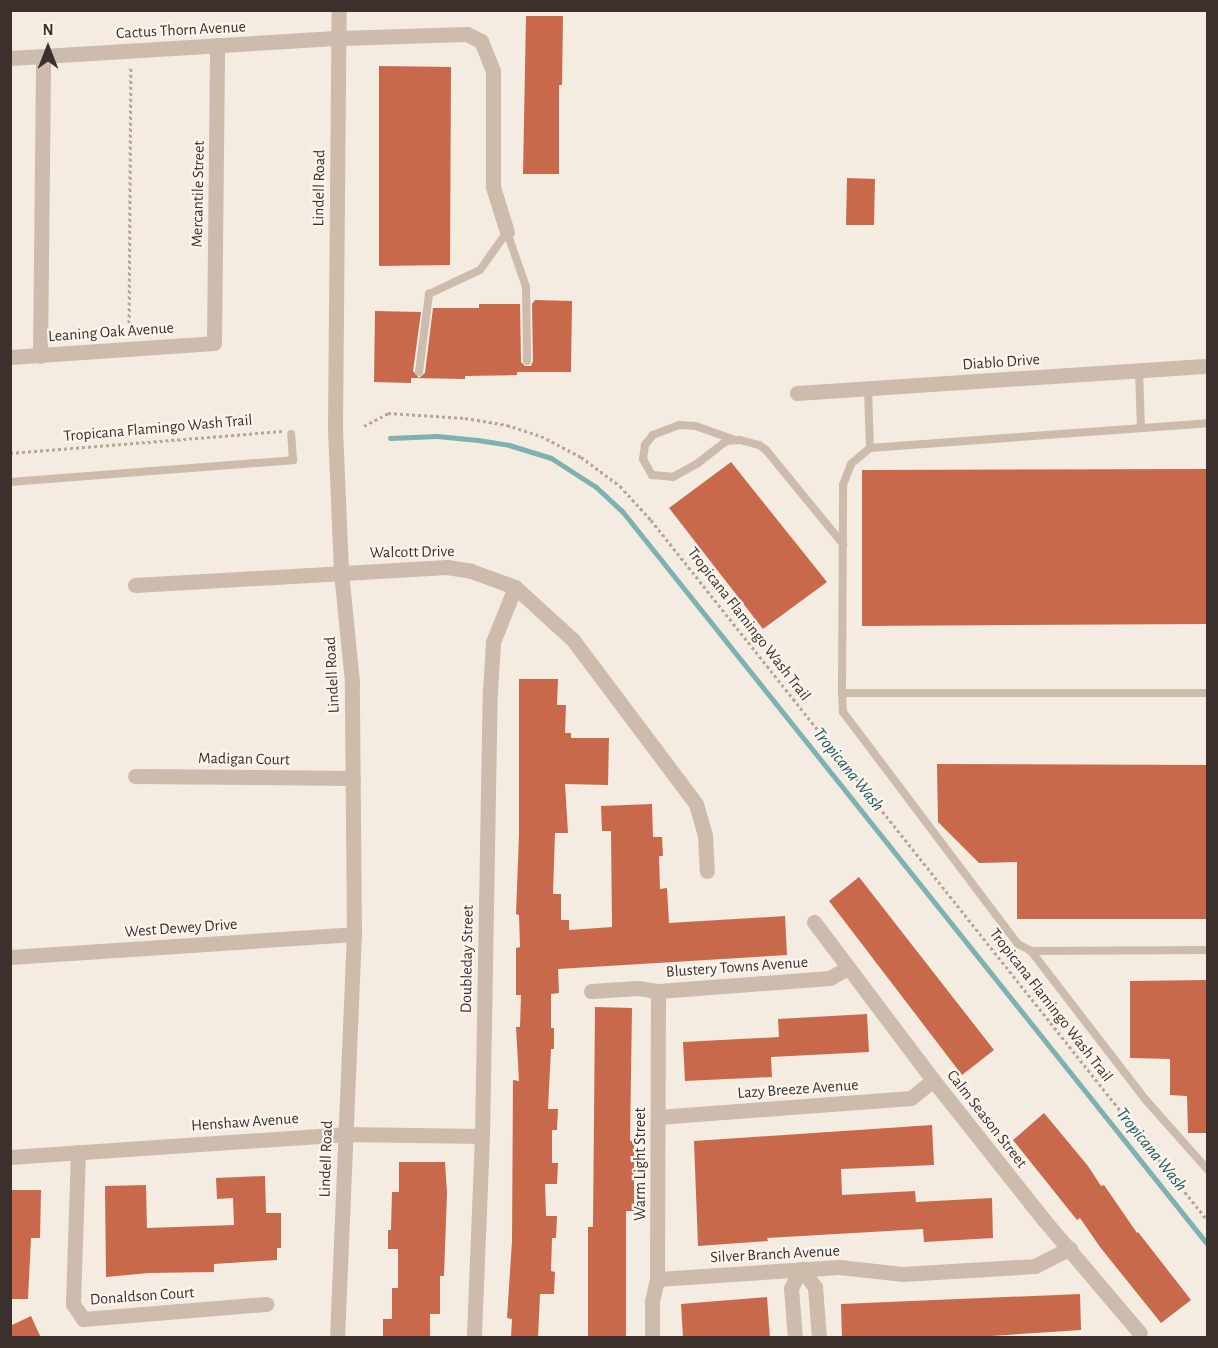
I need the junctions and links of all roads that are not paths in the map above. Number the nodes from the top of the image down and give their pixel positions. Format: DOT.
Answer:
graph roads {
  1 [pos="339,10"];
  2 [pos="339,38"];
  3 [pos="217,45"];
  4 [pos="43,56"];
  5 [pos="10,58"];
  6 [pos="507,232"];
  7 [pos="214,343"];
  8 [pos="40,356"];
  9 [pos="10,357"];
  10 [pos="527,361"];
  11 [pos="1208,366"];
  12 [pos="1139,371"];
  13 [pos="418,372"];
  14 [pos="868,389"];
  15 [pos="797,393"];
  16 [pos="1208,423"];
  17 [pos="1141,427"];
  18 [pos="290,432"];
  19 [pos="735,440"];
  20 [pos="870,448"];
  21 [pos="10,482"];
  22 [pos="843,544"];
  23 [pos="341,572"];
  24 [pos="135,585"];
  25 [pos="515,587"];
  26 [pos="842,693"];
  27 [pos="1208,693"];
  28 [pos="135,776"];
  29 [pos="353,778"];
  30 [pos="707,871"];
  31 [pos="814,922"];
  32 [pos="354,933"];
  33 [pos="1208,950"];
  34 [pos="1031,951"];
  35 [pos="10,957"];
  36 [pos="848,968"];
  37 [pos="591,991"];
  38 [pos="658,991"];
  39 [pos="933,1080"];
  40 [pos="658,1117"];
  41 [pos="345,1134"];
  42 [pos="482,1136"];
  43 [pos="78,1152"];
  44 [pos="10,1157"];
  45 [pos="1208,1170"];
  46 [pos="1070,1248"];
  47 [pos="801,1269"];
  48 [pos="657,1279"];
  49 [pos="266,1304"];
  50 [pos="1140,1333"];
  51 [pos="474,1335"];
  52 [pos="337,1338"];
  53 [pos="652,1338"];
  54 [pos="795,1338"];
  55 [pos="819,1338"];
  1 -- 2 [label="street, Lindell Road"];
  2 -- 3 [label="street, Cactus Thorn Avenue"];
  2 -- 6 [label="street, Cactus Thorn Avenue"];
  2 -- 23 [label="street, Lindell Road"];
  3 -- 4 [label="street, Cactus Thorn Avenue"];
  3 -- 7 [label="street, Mercantile Street"];
  4 -- 5 [label="street, Cactus Thorn Avenue"];
  4 -- 8 [label="street"];
  6 -- 10 [label="lane"];
  6 -- 13 [label="lane"];
  7 -- 8 [label="street, Leaning Oak Avenue"];
  8 -- 9 [label="street, Leaning Oak Avenue"];
  11 -- 12 [label="street, Diablo Drive"];
  12 -- 14 [label="street, Diablo Drive"];
  12 -- 17 [label="lane"];
  14 -- 15 [label="street, Diablo Drive"];
  14 -- 20 [label="lane"];
  16 -- 17 [label="lane"];
  17 -- 20 [label="lane"];
  18 -- 21 [label="lane"];
  19 -- 19 [label="lane"];
  19 -- 22 [label="lane"];
  20 -- 22 [label="lane"];
  22 -- 26 [label="lane"];
  23 -- 24 [label="street, Walcott Drive"];
  23 -- 25 [label="street, Walcott Drive"];
  23 -- 29 [label="street, Lindell Road"];
  25 -- 30 [label="street, Walcott Drive"];
  25 -- 42 [label="street, Doubleday Street"];
  26 -- 27 [label="lane"];
  26 -- 34 [label="lane"];
  28 -- 29 [label="street, Madigan Court"];
  29 -- 32 [label="street, Lindell Road"];
  31 -- 36 [label="street, Calm Season Street"];
  32 -- 35 [label="street, West Dewey Drive"];
  32 -- 41 [label="street, Lindell Road"];
  33 -- 34 [label="lane"];
  34 -- 45 [label="lane"];
  36 -- 38 [label="street, Blustery Towns Avenue"];
  36 -- 39 [label="street, Calm Season Street"];
  37 -- 38 [label="street, Blustery Towns Avenue"];
  38 -- 40 [label="street, Warm Light Street"];
  39 -- 40 [label="street, Lazy Breeze Avenue"];
  39 -- 46 [label="street, Calm Season Street"];
  40 -- 48 [label="street, Warm Light Street"];
  41 -- 42 [label="street, Henshaw Avenue"];
  41 -- 43 [label="street, Henshaw Avenue"];
  41 -- 52 [label="street, Lindell Road"];
  42 -- 51 [label="street, Doubleday Street"];
  43 -- 44 [label="street, Henshaw Avenue"];
  43 -- 49 [label="street, Donaldson Court"];
  46 -- 47 [label="street, Silver Branch Avenue"];
  46 -- 50 [label="street, Calm Season Street"];
  47 -- 48 [label="street, Silver Branch Avenue"];
  47 -- 54 [label="street"];
  47 -- 55 [label="street"];
  48 -- 53 [label="street, Warm Light Street"];
}
